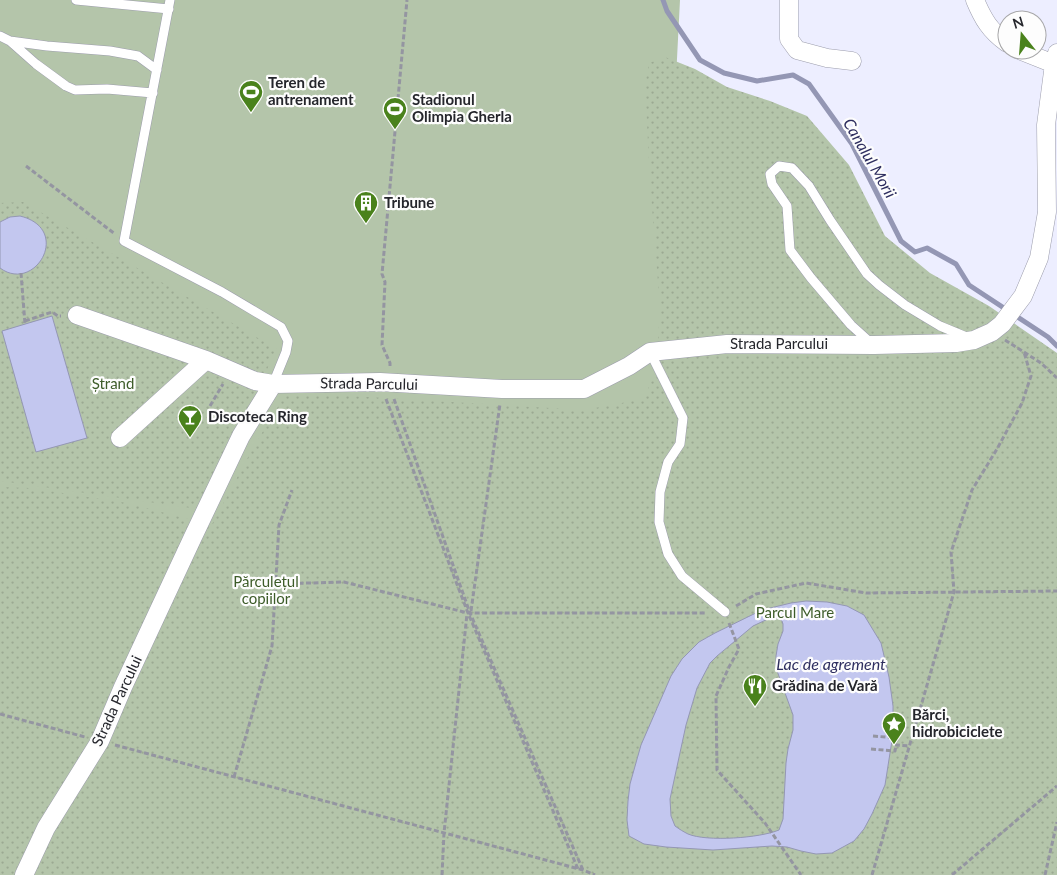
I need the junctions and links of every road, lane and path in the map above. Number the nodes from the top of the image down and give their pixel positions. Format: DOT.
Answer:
graph roads {
  1 [pos="76,0"];
  2 [pos="407,0"];
  3 [pos="790,0"];
  4 [pos="975,0"];
  5 [pos="170,5"];
  6 [pos="997,35"];
  7 [pos="0,36"];
  8 [pos="10,41"];
  9 [pos="852,61"];
  10 [pos="1056,61"];
  11 [pos="157,70"];
  12 [pos="153,93"];
  13 [pos="26,166"];
  14 [pos="124,240"];
  15 [pos="21,273"];
  16 [pos="77,315"];
  17 [pos="997,328"];
  18 [pos="974,340"];
  19 [pos="874,345"];
  20 [pos="650,352"];
  21 [pos="1024,352"];
  22 [pos="206,360"];
  23 [pos="226,377"];
  24 [pos="1057,378"];
  25 [pos="384,382"];
  26 [pos="273,384"];
  27 [pos="502,389"];
  28 [pos="210,406"];
  29 [pos="120,438"];
  30 [pos="292,490"];
  31 [pos="276,584"];
  32 [pos="1057,591"];
  33 [pos="954,592"];
  34 [pos="725,612"];
  35 [pos="469,613"];
  36 [pos="0,714"];
  37 [pos="874,736"];
  38 [pos="100,740"];
  39 [pos="896,745"];
  40 [pos="909,746"];
  41 [pos="871,749"];
  42 [pos="234,777"];
  43 [pos="1057,786"];
  44 [pos="1057,822"];
  45 [pos="444,833"];
  46 [pos="578,869"];
  47 [pos="583,870"];
  48 [pos="24,875"];
  49 [pos="442,875"];
  50 [pos="595,875"];
  51 [pos="800,875"];
  52 [pos="872,875"];
  53 [pos="952,875"];
  54 [pos="1045,875"];
  1 -- 5 [label="lane"];
  2 -- 25 [label="path"];
  3 -- 9 [label="street"];
  4 -- 6 [label="street"];
  5 -- 11 [label="lane"];
  7 -- 8 [label="lane"];
  8 -- 11 [label="lane"];
  8 -- 12 [label="lane"];
  10 -- 17 [label="street"];
  11 -- 12 [label="lane"];
  12 -- 14 [label="lane"];
  13 -- 14 [label="path"];
  14 -- 26 [label="lane"];
  15 -- 16 [label="path"];
  16 -- 22 [label="street"];
  17 -- 18 [label="street, Strada Parcului"];
  17 -- 21 [label="path"];
  18 -- 19 [label="street, Strada Parcului"];
  18 -- 19 [label="lane"];
  19 -- 20 [label="street, Strada Parcului"];
  20 -- 27 [label="street, Strada Parcului"];
  20 -- 34 [label="lane"];
  21 -- 24 [label="path"];
  21 -- 33 [label="path"];
  22 -- 26 [label="street"];
  22 -- 29 [label="street"];
  23 -- 28 [label="path"];
  25 -- 26 [label="street, Strada Parcului"];
  25 -- 27 [label="street, Strada Parcului"];
  25 -- 35 [label="path"];
  25 -- 35 [label="path"];
  26 -- 38 [label="street, Strada Parcului"];
  27 -- 35 [label="path"];
  30 -- 31 [label="path"];
  31 -- 35 [label="path"];
  31 -- 42 [label="path"];
  32 -- 33 [label="path"];
  33 -- 34 [label="path"];
  33 -- 40 [label="path"];
  34 -- 35 [label="path"];
  34 -- 51 [label="path"];
  35 -- 45 [label="path"];
  35 -- 46 [label="path"];
  35 -- 47 [label="path"];
  36 -- 38 [label="path"];
  37 -- 39 [label="path"];
  38 -- 42 [label="path"];
  38 -- 48 [label="street, Strada Parcului"];
  39 -- 40 [label="path"];
  39 -- 41 [label="path"];
  40 -- 52 [label="path"];
  42 -- 45 [label="path"];
  43 -- 53 [label="path"];
  44 -- 54 [label="path"];
  45 -- 46 [label="path"];
  45 -- 49 [label="path"];
  46 -- 47 [label="path"];
  47 -- 50 [label="path"];
}
